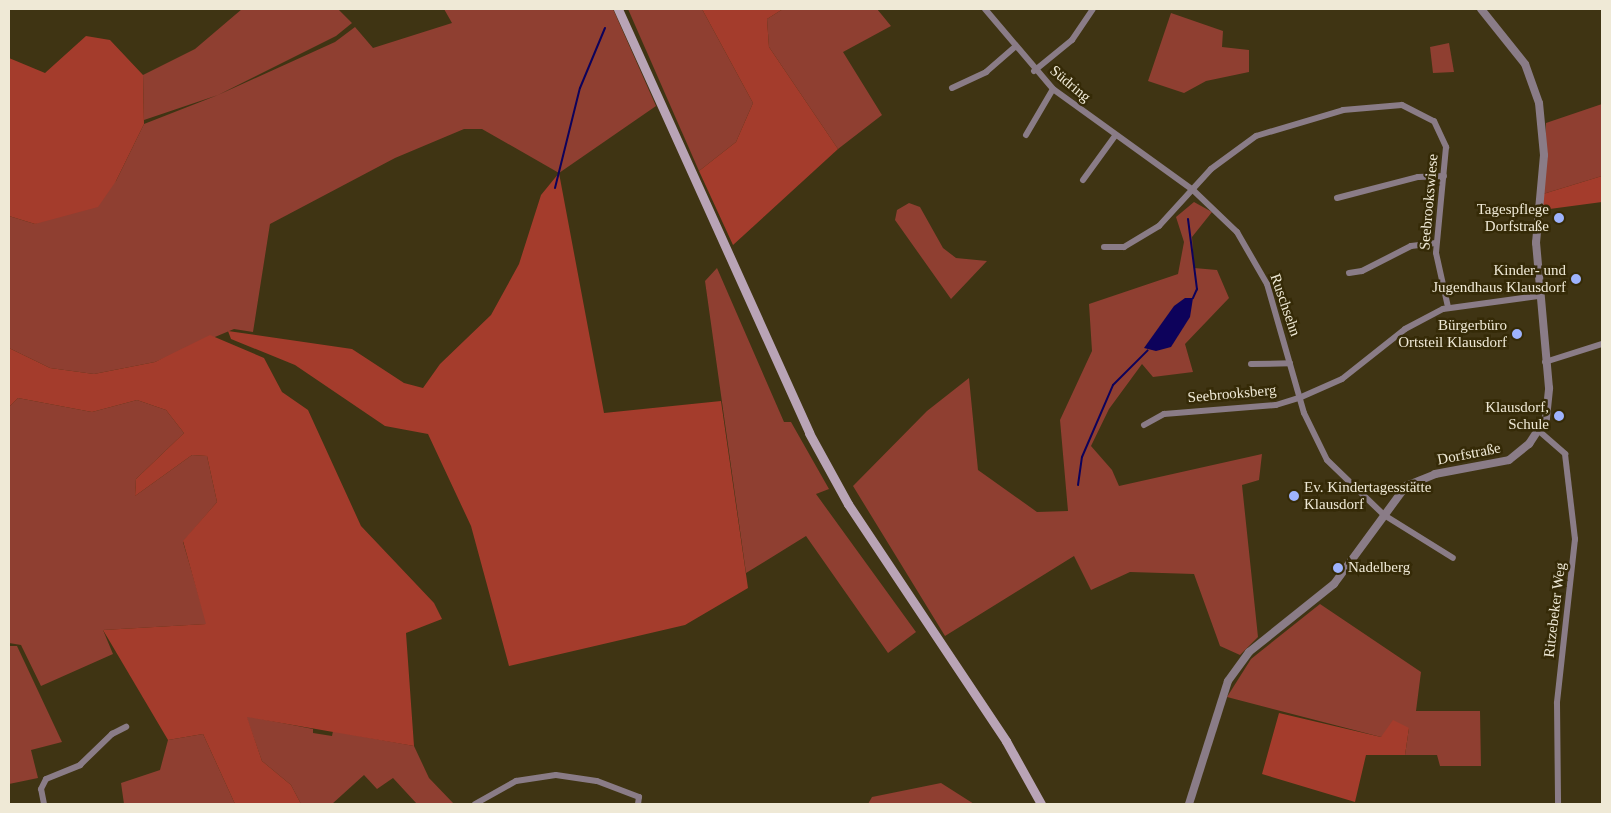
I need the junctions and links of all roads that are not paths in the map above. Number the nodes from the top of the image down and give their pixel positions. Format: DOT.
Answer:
graph roads {
  1 [pos="618,9"];
  2 [pos="985,9"];
  3 [pos="1093,9"];
  4 [pos="1481,9"];
  5 [pos="1014,48"];
  6 [pos="1034,71"];
  7 [pos="952,88"];
  8 [pos="1053,89"];
  9 [pos="1089,117"];
  10 [pos="1026,135"];
  11 [pos="1115,136"];
  12 [pos="1444,176"];
  13 [pos="1083,180"];
  14 [pos="1193,190"];
  15 [pos="1337,198"];
  16 [pos="1436,243"];
  17 [pos="1104,247"];
  18 [pos="1348,273"];
  19 [pos="1538,296"];
  20 [pos="1448,307"];
  21 [pos="1602,344"];
  22 [pos="1290,362"];
  23 [pos="1545,362"];
  24 [pos="1251,364"];
  25 [pos="1299,398"];
  26 [pos="1144,425"];
  27 [pos="1539,431"];
  28 [pos="1384,515"];
  29 [pos="1453,558"];
  30 [pos="126,727"];
  31 [pos="44,804"];
  32 [pos="475,804"];
  33 [pos="638,804"];
  34 [pos="1041,804"];
  35 [pos="1188,804"];
  36 [pos="1558,804"];
  1 -- 34 [label="main road"];
  2 -- 5 [label="street, Südring"];
  3 -- 6 [label="street, Südring"];
  4 -- 19 [label="street, Dorfstraße"];
  5 -- 6 [label="street, Südring"];
  5 -- 7 [label="street"];
  6 -- 8 [label="street, Südring"];
  8 -- 9 [label="street, Südring"];
  8 -- 10 [label="street"];
  9 -- 11 [label="street, Ruschsehn"];
  11 -- 13 [label="street"];
  11 -- 14 [label="street, Ruschsehn"];
  12 -- 14 [label="street, Seebrookswiese"];
  12 -- 15 [label="street"];
  12 -- 16 [label="street, Seebrookswiese"];
  14 -- 17 [label="street, Seebrookswiese"];
  14 -- 22 [label="street, Ruschsehn"];
  16 -- 18 [label="street"];
  16 -- 20 [label="street, Seebrookswiese"];
  19 -- 20 [label="street, Seebrooksberg"];
  19 -- 23 [label="street, Dorfstraße"];
  20 -- 25 [label="street, Seebrooksberg"];
  21 -- 23 [label="street"];
  22 -- 24 [label="street"];
  22 -- 25 [label="street, Ruschsehn"];
  23 -- 27 [label="street, Dorfstraße"];
  25 -- 26 [label="street, Seebrooksberg"];
  25 -- 28 [label="street, Ruschsehn"];
  27 -- 28 [label="street, Dorfstraße"];
  27 -- 36 [label="street, Ritzebeker Weg"];
  28 -- 29 [label="street"];
  28 -- 35 [label="street, Dorfstraße"];
  30 -- 31 [label="street"];
  32 -- 33 [label="street"];
}
